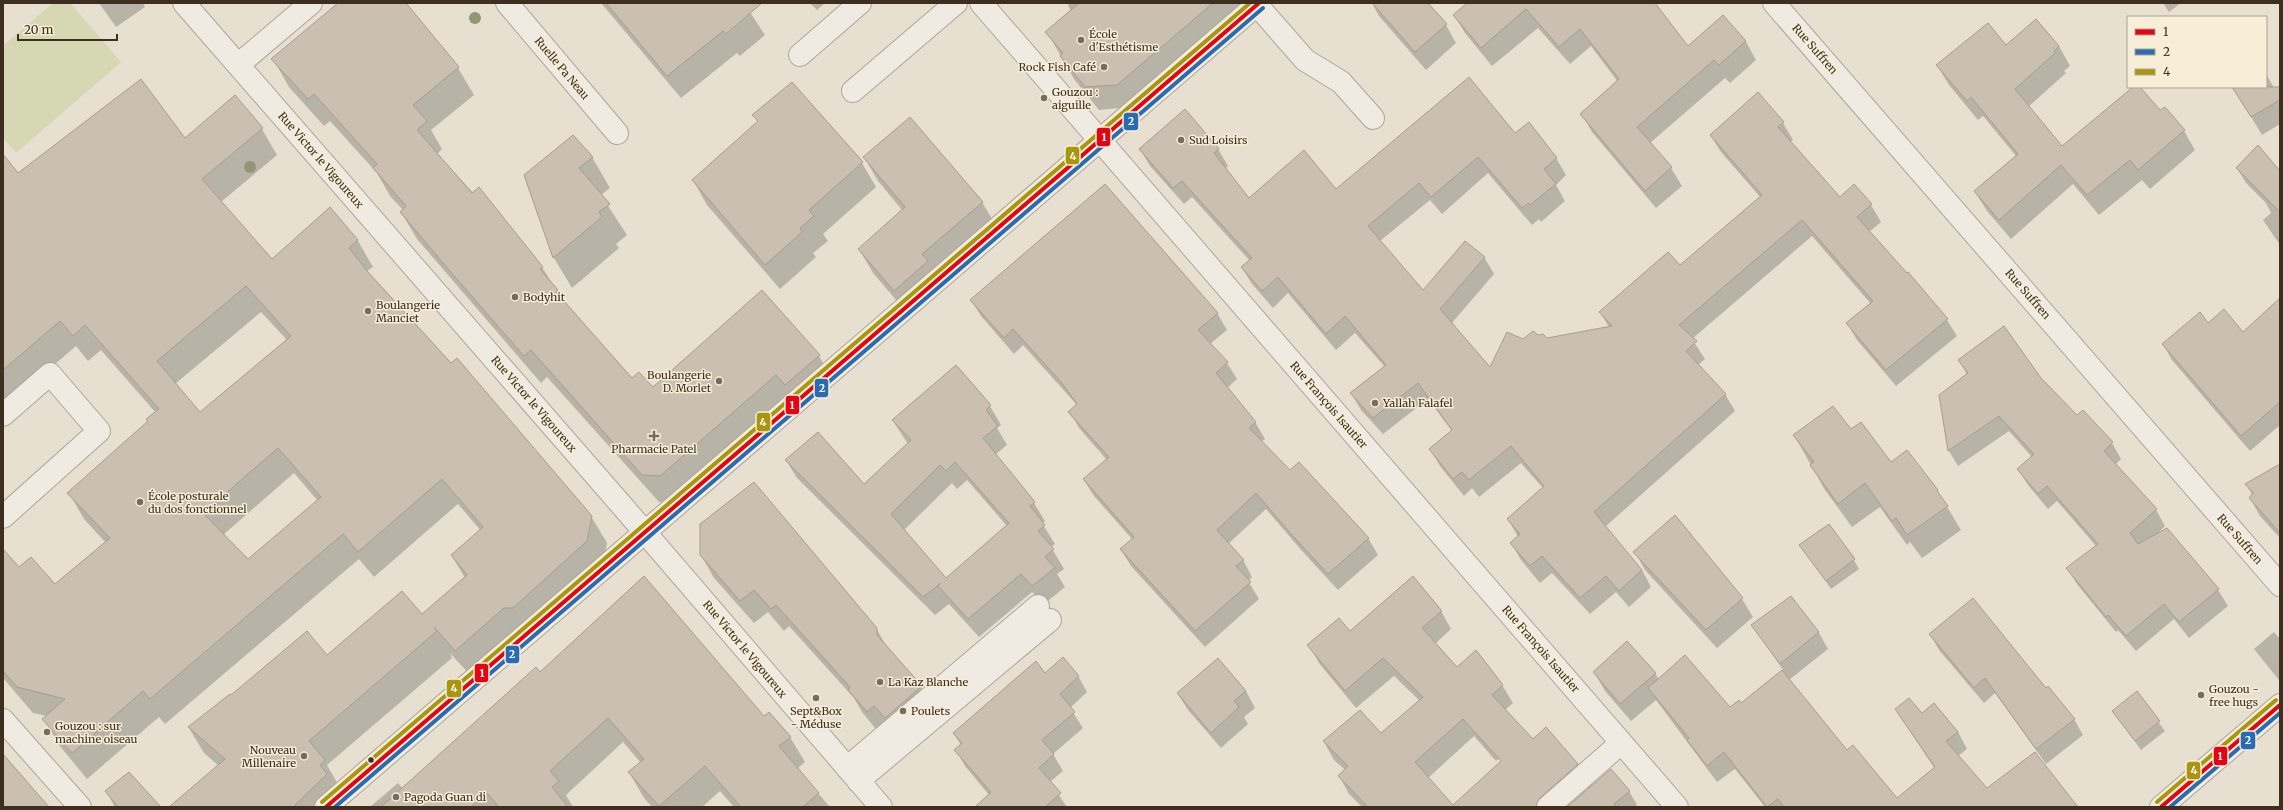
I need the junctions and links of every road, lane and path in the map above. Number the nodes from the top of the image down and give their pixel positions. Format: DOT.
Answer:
graph roads {
  1 [pos="184,3"];
  2 [pos="311,3"];
  3 [pos="507,3"];
  4 [pos="860,3"];
  5 [pos="956,3"];
  6 [pos="981,3"];
  7 [pos="1774,3"];
  8 [pos="1258,4"];
  9 [pos="800,55"];
  10 [pos="238,65"];
  11 [pos="853,91"];
  12 [pos="1373,118"];
  13 [pos="617,133"];
  14 [pos="1099,141"];
  15 [pos="3,415"];
  16 [pos="3,517"];
  17 [pos="646,533"];
  18 [pos="2280,585"];
  19 [pos="1044,613"];
  20 [pos="2280,705"];
  21 [pos="3,720"];
  22 [pos="1621,742"];
  23 [pos="853,775"];
  24 [pos="80,807"];
  25 [pos="326,807"];
  26 [pos="881,807"];
  27 [pos="1548,807"];
  28 [pos="1676,807"];
  29 [pos="2161,807"];
  1 -- 10 [label="street, Rue Victor le Vigoureux"];
  2 -- 10 [label="street"];
  3 -- 13 [label="street, Ruelle Pa Neau"];
  4 -- 9 [label="street"];
  5 -- 11 [label="street"];
  6 -- 14 [label="street, Rue François Isautier"];
  7 -- 18 [label="street, Rue Suffren"];
  8 -- 12 [label="street"];
  8 -- 14 [label="street"];
  10 -- 17 [label="street, Rue Victor le Vigoureux"];
  14 -- 17 [label="street"];
  14 -- 22 [label="street, Rue François Isautier"];
  15 -- 16 [label="street"];
  17 -- 23 [label="street, Rue Victor le Vigoureux"];
  17 -- 25 [label="street"];
  19 -- 23 [label="street"];
  20 -- 29 [label="street"];
  21 -- 24 [label="street"];
  22 -- 27 [label="street"];
  22 -- 28 [label="street, Rue François Isautier"];
  23 -- 26 [label="street, Rue Victor le Vigoureux"];
}
